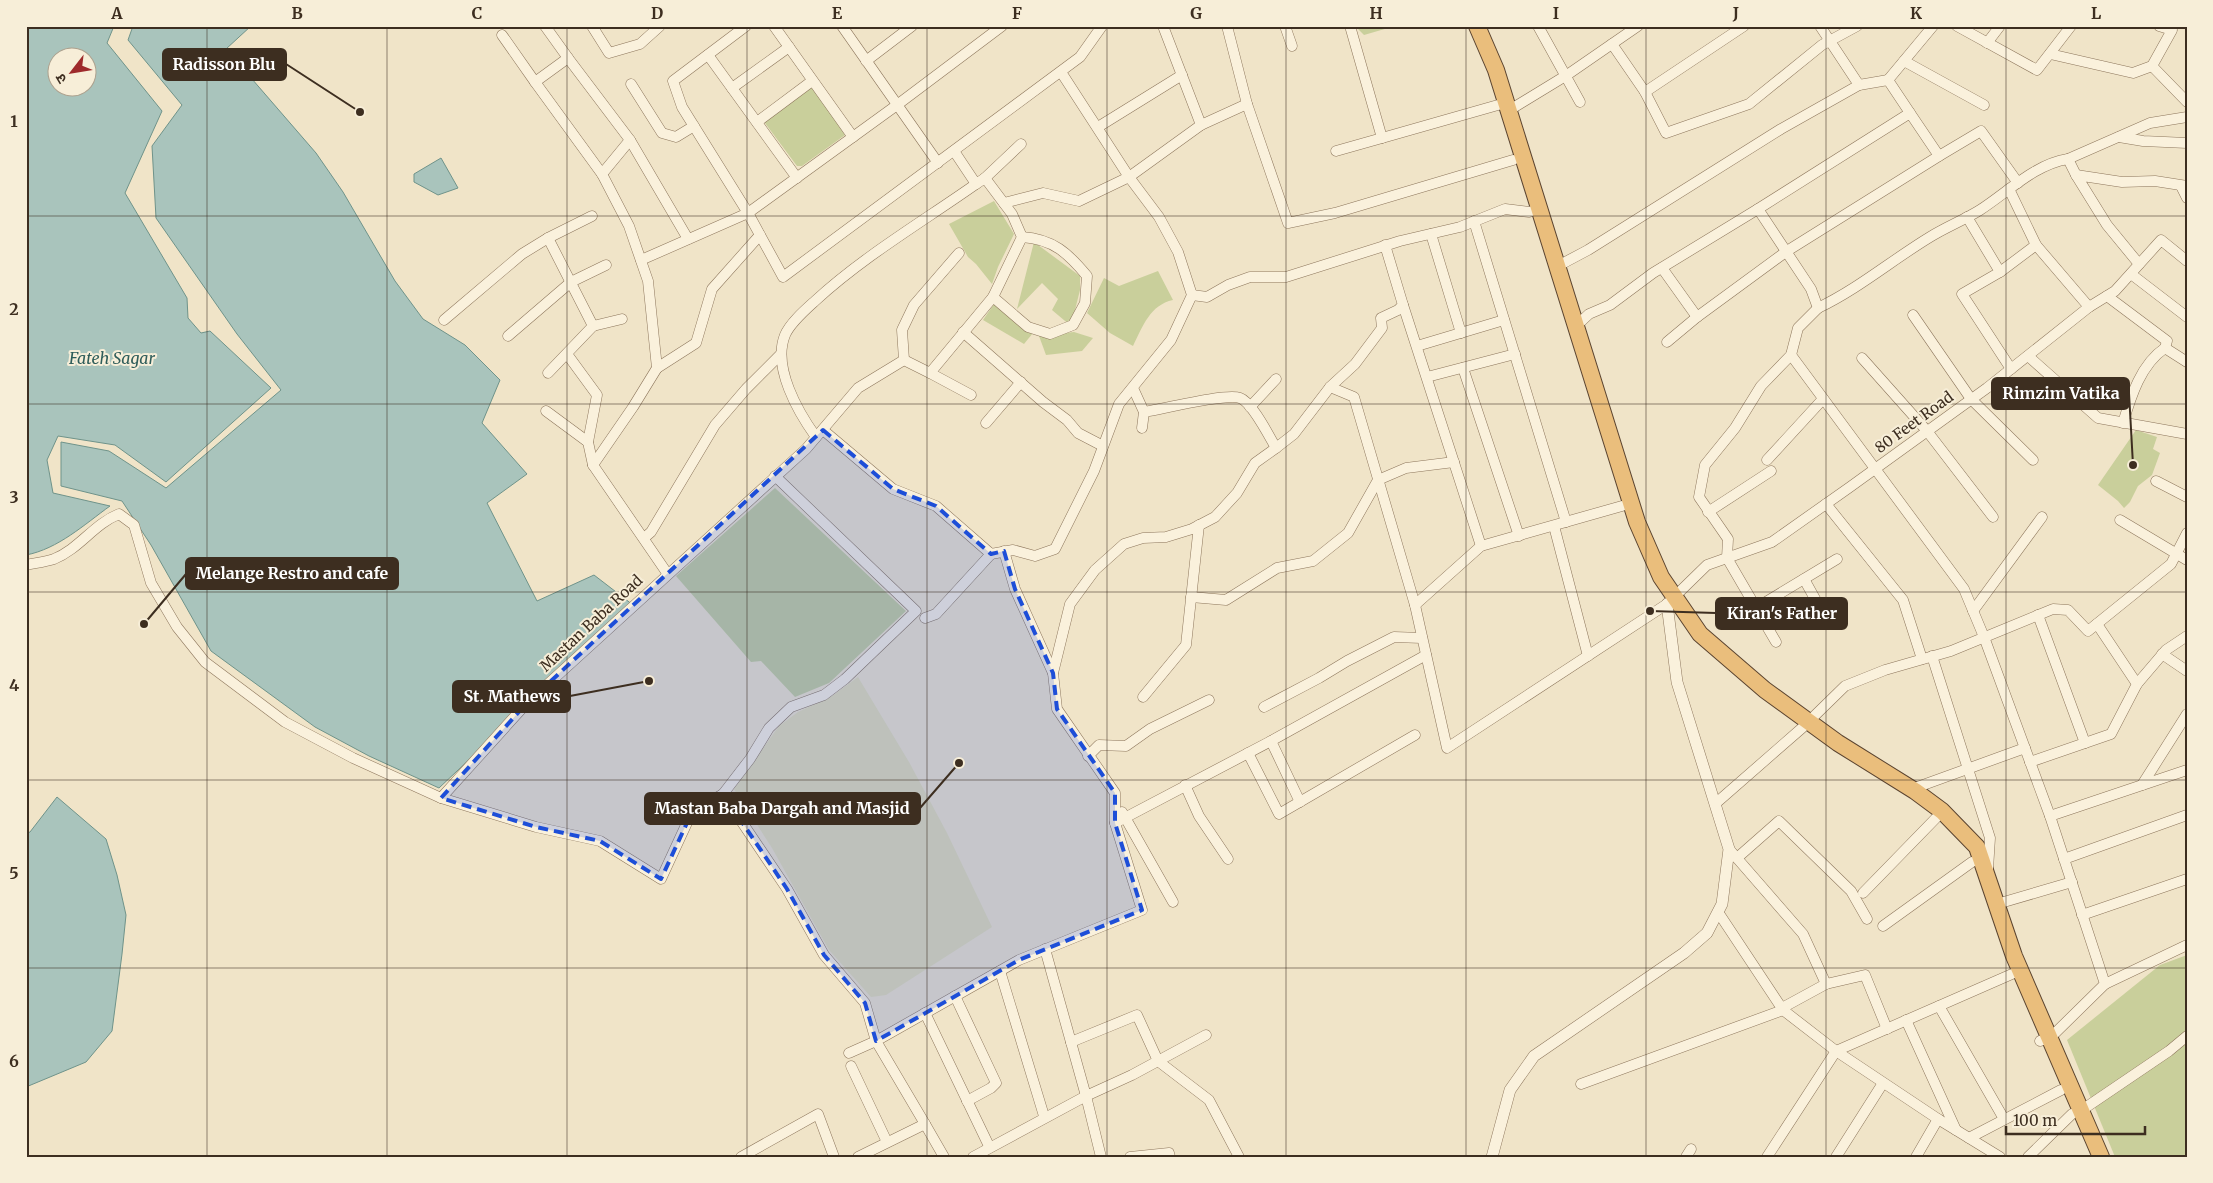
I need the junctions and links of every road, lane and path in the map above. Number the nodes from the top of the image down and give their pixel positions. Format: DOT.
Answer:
graph roads {
  1 [pos="545,26"];
  2 [pos="592,26"];
  3 [pos="660,26"];
  4 [pos="746,26"];
  5 [pos="774,26"];
  6 [pos="842,26"];
  7 [pos="912,26"];
  8 [pos="1002,26"];
  9 [pos="1163,26"];
  10 [pos="1227,26"];
  11 [pos="1285,26"];
  12 [pos="1350,26"];
  13 [pos="1467,26"];
  14 [pos="1478,26"];
  15 [pos="1538,26"];
  16 [pos="1638,26"];
  17 [pos="1744,26"];
  18 [pos="1820,26"];
  19 [pos="1858,26"];
  20 [pos="1933,26"];
  21 [pos="1957,26"];
  22 [pos="2000,26"];
  23 [pos="2071,26"];
  24 [pos="2160,26"];
  25 [pos="1104,27"];
  26 [pos="2174,28"];
  27 [pos="502,35"];
  28 [pos="1830,42"];
  29 [pos="1987,43"];
  30 [pos="1612,44"];
  31 [pos="1292,46"];
  32 [pos="788,47"];
  33 [pos="2050,54"];
  34 [pos="708,55"];
  35 [pos="568,58"];
  36 [pos="866,61"];
  37 [pos="1904,61"];
  38 [pos="2152,66"];
  39 [pos="1061,72"];
  40 [pos="1182,75"];
  41 [pos="1567,75"];
  42 [pos="812,80"];
  43 [pos="1888,80"];
  44 [pos="535,82"];
  45 [pos="631,84"];
  46 [pos="1859,85"];
  47 [pos="732,88"];
  48 [pos="1645,92"];
  49 [pos="1580,102"];
  50 [pos="2187,102"];
  51 [pos="1247,104"];
  52 [pos="897,105"];
  53 [pos="1984,105"];
  54 [pos="1503,106"];
  55 [pos="1910,113"];
  56 [pos="2187,117"];
  57 [pos="757,122"];
  58 [pos="1201,125"];
  59 [pos="694,126"];
  60 [pos="1098,126"];
  61 [pos="2119,136"];
  62 [pos="853,138"];
  63 [pos="1382,138"];
  64 [pos="630,140"];
  65 [pos="2187,143"];
  66 [pos="1021,144"];
  67 [pos="954,151"];
  68 [pos="1336,151"];
  69 [pos="1939,156"];
  70 [pos="2068,159"];
  71 [pos="1513,160"];
  72 [pos="938,163"];
  73 [pos="602,174"];
  74 [pos="2076,174"];
  75 [pos="1129,177"];
  76 [pos="797,178"];
  77 [pos="985,178"];
  78 [pos="2018,183"];
  79 [pos="976,184"];
  80 [pos="2184,186"];
  81 [pos="2009,189"];
  82 [pos="2187,198"];
  83 [pos="1004,203"];
  84 [pos="1758,209"];
  85 [pos="1534,211"];
  86 [pos="748,213"];
  87 [pos="592,216"];
  88 [pos="1967,217"];
  89 [pos="1474,221"];
  90 [pos="1431,234"];
  91 [pos="760,235"];
  92 [pos="1022,237"];
  93 [pos="548,238"];
  94 [pos="688,239"];
  95 [pos="1385,245"];
  96 [pos="2036,245"];
  97 [pos="1786,251"];
  98 [pos="959,253"];
  99 [pos="641,260"];
  100 [pos="2187,261"];
  101 [pos="2139,264"];
  102 [pos="606,265"];
  103 [pos="1556,267"];
  104 [pos="1662,268"];
  105 [pos="2000,272"];
  106 [pos="2130,274"];
  107 [pos="571,282"];
  108 [pos="1192,295"];
  109 [pos="2107,296"];
  110 [pos="993,297"];
  111 [pos="1404,305"];
  112 [pos="2089,307"];
  113 [pos="1818,308"];
  114 [pos="1913,315"];
  115 [pos="1697,317"];
  116 [pos="2187,317"];
  117 [pos="622,319"];
  118 [pos="444,320"];
  119 [pos="1504,320"];
  120 [pos="593,326"];
  121 [pos="1575,327"];
  122 [pos="964,332"];
  123 [pos="1461,333"];
  124 [pos="508,336"];
  125 [pos="1667,342"];
  126 [pos="1417,346"];
  127 [pos="2165,348"];
  128 [pos="567,354"];
  129 [pos="781,354"];
  130 [pos="1515,354"];
  131 [pos="1790,355"];
  132 [pos="2028,356"];
  133 [pos="1862,358"];
  134 [pos="904,360"];
  135 [pos="2187,362"];
  136 [pos="657,368"];
  137 [pos="1463,368"];
  138 [pos="2011,369"];
  139 [pos="548,373"];
  140 [pos="930,373"];
  141 [pos="1276,378"];
  142 [pos="1427,378"];
  143 [pos="1021,382"];
  144 [pos="1133,388"];
  145 [pos="1330,388"];
  146 [pos="970,395"];
  147 [pos="1823,399"];
  148 [pos="1971,399"];
  149 [pos="1250,407"];
  150 [pos="546,411"];
  151 [pos="1144,412"];
  152 [pos="986,423"];
  153 [pos="2123,423"];
  154 [pos="1142,428"];
  155 [pos="1927,431"];
  156 [pos="820,434"];
  157 [pos="2187,434"];
  158 [pos="588,442"];
  159 [pos="1103,446"];
  160 [pos="1276,448"];
  161 [pos="1767,460"];
  162 [pos="2033,460"];
  163 [pos="1454,462"];
  164 [pos="593,465"];
  165 [pos="1875,469"];
  166 [pos="1771,471"];
  167 [pos="775,476"];
  168 [pos="1378,480"];
  169 [pos="2156,481"];
  170 [pos="2187,498"];
  171 [pos="1826,504"];
  172 [pos="1622,506"];
  173 [pos="1708,512"];
  174 [pos="2042,516"];
  175 [pos="1993,517"];
  176 [pos="2120,520"];
  177 [pos="1566,522"];
  178 [pos="1200,525"];
  179 [pos="1554,526"];
  180 [pos="2187,533"];
  181 [pos="1519,536"];
  182 [pos="644,538"];
  183 [pos="1482,546"];
  184 [pos="1004,551"];
  185 [pos="991,554"];
  186 [pos="2176,554"];
  187 [pos="1727,558"];
  188 [pos="1837,559"];
  189 [pos="2187,560"];
  190 [pos="26,565"];
  191 [pos="667,573"];
  192 [pos="1804,579"];
  193 [pos="1191,597"];
  194 [pos="1671,600"];
  195 [pos="1415,605"];
  196 [pos="1819,606"];
  197 [pos="1756,608"];
  198 [pos="1973,612"];
  199 [pos="2038,615"];
  200 [pos="925,618"];
  201 [pos="2097,624"];
  202 [pos="2187,636"];
  203 [pos="1984,637"];
  204 [pos="1422,638"];
  205 [pos="1776,642"];
  206 [pos="2162,654"];
  207 [pos="1426,655"];
  208 [pos="1588,656"];
  209 [pos="1927,657"];
  210 [pos="2187,671"];
  211 [pos="1053,674"];
  212 [pos="2137,684"];
  213 [pos="1143,697"];
  214 [pos="1209,700"];
  215 [pos="1264,707"];
  216 [pos="2187,714"];
  217 [pos="1806,724"];
  218 [pos="1415,735"];
  219 [pos="1271,741"];
  220 [pos="2085,743"];
  221 [pos="2025,748"];
  222 [pos="1248,753"];
  223 [pos="1088,756"];
  224 [pos="2030,762"];
  225 [pos="1967,768"];
  226 [pos="2187,770"];
  227 [pos="1185,785"];
  228 [pos="2142,785"];
  229 [pos="1912,788"];
  230 [pos="723,794"];
  231 [pos="441,798"];
  232 [pos="1300,802"];
  233 [pos="1715,804"];
  234 [pos="1115,805"];
  235 [pos="2187,815"];
  236 [pos="2050,816"];
  237 [pos="1126,817"];
  238 [pos="1936,818"];
  239 [pos="1115,823"];
  240 [pos="1729,849"];
  241 [pos="1737,858"];
  242 [pos="1228,859"];
  243 [pos="2064,859"];
  244 [pos="1972,862"];
  245 [pos="1987,875"];
  246 [pos="2187,879"];
  247 [pos="2072,882"];
  248 [pos="1862,893"];
  249 [pos="1174,902"];
  250 [pos="1997,904"];
  251 [pos="1718,912"];
  252 [pos="2082,915"];
  253 [pos="1867,918"];
  254 [pos="1883,926"];
  255 [pos="2187,945"];
  256 [pos="1045,949"];
  257 [pos="1000,971"];
  258 [pos="2012,974"];
  259 [pos="1826,984"];
  260 [pos="2105,984"];
  261 [pos="955,996"];
  262 [pos="1940,1006"];
  263 [pos="1783,1009"];
  264 [pos="925,1013"];
  265 [pos="1906,1020"];
  266 [pos="1886,1029"];
  267 [pos="1206,1035"];
  268 [pos="2187,1036"];
  269 [pos="2045,1039"];
  270 [pos="876,1041"];
  271 [pos="1071,1042"];
  272 [pos="1836,1051"];
  273 [pos="849,1052"];
  274 [pos="1158,1061"];
  275 [pos="851,1066"];
  276 [pos="1883,1083"];
  277 [pos="1581,1084"];
  278 [pos="2061,1090"];
  279 [pos="1086,1096"];
  280 [pos="967,1101"];
  281 [pos="2077,1112"];
  282 [pos="1044,1116"];
  283 [pos="1938,1119"];
  284 [pos="2004,1119"];
  285 [pos="925,1124"];
  286 [pos="1956,1130"];
  287 [pos="1969,1138"];
  288 [pos="887,1142"];
  289 [pos="989,1146"];
  290 [pos="741,1157"];
  291 [pos="834,1157"];
  292 [pos="858,1157"];
  293 [pos="944,1157"];
  294 [pos="972,1157"];
  295 [pos="1101,1157"];
  296 [pos="1130,1157"];
  297 [pos="1170,1157"];
  298 [pos="1239,1157"];
  299 [pos="1492,1157"];
  300 [pos="1767,1157"];
  301 [pos="1836,1157"];
  302 [pos="1916,1157"];
  303 [pos="2000,1157"];
  304 [pos="2028,1157"];
  305 [pos="2090,1157"];
  306 [pos="2101,1157"];
  1 -- 35 [label="street"];
  2 -- 3 [label="street"];
  4 -- 34 [label="street"];
  5 -- 32 [label="street"];
  6 -- 36 [label="street"];
  7 -- 36 [label="street"];
  8 -- 52 [label="street"];
  9 -- 40 [label="street"];
  10 -- 51 [label="street"];
  11 -- 31 [label="street"];
  12 -- 63 [label="street"];
  13 -- 54 [label="highway"];
  14 -- 54 [label="highway"];
  15 -- 41 [label="street"];
  16 -- 30 [label="street"];
  17 -- 48 [label="street"];
  18 -- 28 [label="street"];
  19 -- 28 [label="street"];
  20 -- 37 [label="street"];
  21 -- 29 [label="street"];
  22 -- 29 [label="street"];
  23 -- 33 [label="street"];
  24 -- 26 [label="street"];
  25 -- 39 [label="street"];
  26 -- 38 [label="street"];
  27 -- 44 [label="street"];
  28 -- 46 [label="street"];
  28 -- 48 [label="street"];
  29 -- 33 [label="street"];
  30 -- 41 [label="street"];
  30 -- 48 [label="street"];
  32 -- 42 [label="street"];
  32 -- 47 [label="street"];
  33 -- 38 [label="street"];
  34 -- 47 [label="street"];
  34 -- 59 [label="street"];
  35 -- 44 [label="street"];
  35 -- 64 [label="street"];
  36 -- 52 [label="street"];
  37 -- 43 [label="street"];
  37 -- 53 [label="street"];
  38 -- 50 [label="street"];
  39 -- 60 [label="street"];
  39 -- 67 [label="street"];
  40 -- 58 [label="street"];
  40 -- 60 [label="street"];
  41 -- 49 [label="street"];
  41 -- 54 [label="street"];
  42 -- 57 [label="street"];
  42 -- 62 [label="street"];
  43 -- 46 [label="street"];
  43 -- 55 [label="street"];
  44 -- 73 [label="street"];
  45 -- 59 [label="street"];
  46 -- 103 [label="street"];
  47 -- 57 [label="street"];
  51 -- 58 [label="street"];
  51 -- 71 [label="street"];
  52 -- 62 [label="street"];
  52 -- 72 [label="street"];
  54 -- 63 [label="street"];
  54 -- 71 [label="highway"];
  54 -- 85 [label="highway"];
  55 -- 69 [label="street"];
  55 -- 84 [label="street"];
  56 -- 61 [label="street"];
  57 -- 76 [label="street"];
  58 -- 75 [label="street"];
  59 -- 86 [label="street"];
  60 -- 75 [label="street"];
  61 -- 65 [label="street"];
  61 -- 70 [label="street"];
  62 -- 76 [label="street"];
  63 -- 68 [label="street"];
  64 -- 73 [label="street"];
  64 -- 94 [label="street"];
  66 -- 77 [label="street"];
  67 -- 72 [label="street"];
  67 -- 79 [label="street"];
  69 -- 78 [label="street"];
  69 -- 97 [label="street"];
  70 -- 74 [label="street"];
  70 -- 78 [label="street"];
  71 -- 85 [label="highway"];
  72 -- 91 [label="street"];
  73 -- 99 [label="street"];
  74 -- 80 [label="street"];
  74 -- 101 [label="street"];
  75 -- 83 [label="street"];
  75 -- 108 [label="street"];
  76 -- 86 [label="street"];
  77 -- 79 [label="street"];
  77 -- 83 [label="street"];
  78 -- 81 [label="street"];
  79 -- 129 [label="street"];
  80 -- 82 [label="street"];
  81 -- 88 [label="street"];
  81 -- 96 [label="street"];
  83 -- 92 [label="street"];
  84 -- 97 [label="street"];
  84 -- 104 [label="street"];
  85 -- 89 [label="street"];
  85 -- 103 [label="highway"];
  85 -- 172 [label="highway"];
  86 -- 91 [label="street"];
  86 -- 94 [label="street"];
  87 -- 93 [label="street"];
  88 -- 105 [label="street"];
  88 -- 113 [label="street"];
  89 -- 90 [label="street"];
  89 -- 119 [label="street"];
  90 -- 95 [label="street"];
  90 -- 123 [label="street"];
  91 -- 136 [label="street"];
  92 -- 110 [label="street"];
  92 -- 110 [label="street"];
  93 -- 107 [label="street"];
  93 -- 118 [label="street"];
  94 -- 99 [label="street"];
  95 -- 108 [label="street"];
  95 -- 111 [label="street"];
  96 -- 105 [label="street"];
  96 -- 112 [label="street"];
  97 -- 113 [label="street"];
  97 -- 115 [label="street"];
  98 -- 134 [label="street"];
  99 -- 136 [label="street"];
  100 -- 101 [label="street, 80 Feet Road"];
  101 -- 106 [label="street, 80 Feet Road"];
  102 -- 107 [label="street"];
  103 -- 121 [label="highway"];
  104 -- 115 [label="street"];
  104 -- 121 [label="street"];
  105 -- 138 [label="street"];
  106 -- 109 [label="street, 80 Feet Road"];
  106 -- 116 [label="street"];
  107 -- 120 [label="street"];
  107 -- 124 [label="street"];
  108 -- 144 [label="street"];
  109 -- 112 [label="street, 80 Feet Road"];
  109 -- 127 [label="street"];
  110 -- 122 [label="street"];
  111 -- 126 [label="street"];
  111 -- 145 [label="street"];
  112 -- 132 [label="street, 80 Feet Road"];
  113 -- 131 [label="street"];
  114 -- 148 [label="street"];
  115 -- 125 [label="street"];
  117 -- 120 [label="street"];
  119 -- 123 [label="street"];
  119 -- 130 [label="street"];
  120 -- 128 [label="street"];
  121 -- 194 [label="highway"];
  122 -- 140 [label="street"];
  122 -- 143 [label="street"];
  123 -- 126 [label="street"];
  126 -- 142 [label="street"];
  127 -- 135 [label="street"];
  127 -- 153 [label="street"];
  128 -- 139 [label="street"];
  128 -- 158 [label="street"];
  129 -- 156 [label="street"];
  129 -- 182 [label="street"];
  130 -- 137 [label="street"];
  130 -- 177 [label="street"];
  131 -- 147 [label="street"];
  131 -- 173 [label="street"];
  132 -- 138 [label="street, 80 Feet Road"];
  132 -- 153 [label="street"];
  133 -- 155 [label="street"];
  134 -- 140 [label="street"];
  134 -- 156 [label="street, Mastan Baba Road"];
  136 -- 164 [label="street"];
  137 -- 142 [label="street"];
  137 -- 181 [label="street"];
  138 -- 148 [label="street, 80 Feet Road"];
  140 -- 146 [label="street"];
  141 -- 149 [label="street"];
  142 -- 163 [label="street"];
  143 -- 152 [label="street"];
  143 -- 159 [label="street"];
  144 -- 151 [label="street"];
  144 -- 159 [label="street"];
  145 -- 160 [label="street"];
  145 -- 168 [label="street"];
  147 -- 161 [label="street"];
  147 -- 165 [label="street"];
  148 -- 155 [label="street, 80 Feet Road"];
  148 -- 162 [label="street"];
  149 -- 151 [label="street"];
  149 -- 160 [label="street"];
  150 -- 158 [label="street"];
  151 -- 154 [label="street"];
  153 -- 157 [label="street"];
  155 -- 165 [label="street, 80 Feet Road"];
  155 -- 175 [label="street"];
  156 -- 167 [label="street, Mastan Baba Road"];
  156 -- 185 [label="street"];
  158 -- 164 [label="street"];
  159 -- 184 [label="street"];
  160 -- 178 [label="street"];
  163 -- 168 [label="street"];
  163 -- 183 [label="street"];
  164 -- 182 [label="street"];
  165 -- 171 [label="street, 80 Feet Road"];
  165 -- 198 [label="street"];
  166 -- 173 [label="street"];
  167 -- 191 [label="street, Mastan Baba Road"];
  167 -- 230 [label="street"];
  168 -- 193 [label="street"];
  168 -- 195 [label="street"];
  169 -- 170 [label="street"];
  171 -- 187 [label="street, 80 Feet Road"];
  171 -- 209 [label="street"];
  172 -- 177 [label="street"];
  172 -- 194 [label="highway"];
  173 -- 187 [label="street"];
  174 -- 198 [label="street"];
  176 -- 186 [label="street"];
  177 -- 179 [label="street"];
  178 -- 193 [label="street"];
  178 -- 211 [label="street"];
  179 -- 181 [label="street"];
  179 -- 208 [label="street"];
  180 -- 186 [label="street"];
  181 -- 183 [label="street"];
  182 -- 191 [label="street"];
  183 -- 195 [label="street"];
  184 -- 185 [label="street"];
  184 -- 211 [label="street"];
  185 -- 200 [label="street"];
  186 -- 189 [label="street"];
  186 -- 201 [label="street"];
  187 -- 194 [label="street, 80 Feet Road"];
  187 -- 197 [label="street"];
  188 -- 192 [label="street"];
  190 -- 231 [label="street"];
  191 -- 231 [label="street, Mastan Baba Road"];
  192 -- 196 [label="street"];
  192 -- 197 [label="street"];
  193 -- 213 [label="street"];
  194 -- 208 [label="street, 80 Feet Road"];
  194 -- 217 [label="highway"];
  194 -- 233 [label="street"];
  195 -- 204 [label="street"];
  197 -- 205 [label="street"];
  198 -- 203 [label="street"];
  199 -- 201 [label="street"];
  199 -- 203 [label="street"];
  199 -- 220 [label="street"];
  201 -- 212 [label="street"];
  202 -- 206 [label="street"];
  203 -- 209 [label="street"];
  203 -- 221 [label="street"];
  204 -- 207 [label="street"];
  204 -- 215 [label="street"];
  206 -- 210 [label="street"];
  206 -- 212 [label="street"];
  207 -- 208 [label="street, 80 Feet Road"];
  207 -- 219 [label="street"];
  209 -- 217 [label="street"];
  209 -- 225 [label="street"];
  211 -- 223 [label="street"];
  212 -- 220 [label="street"];
  214 -- 223 [label="street"];
  216 -- 228 [label="street"];
  217 -- 229 [label="highway"];
  217 -- 233 [label="street"];
  217 -- 238 [label="highway"];
  218 -- 232 [label="street"];
  219 -- 222 [label="street"];
  219 -- 232 [label="street"];
  220 -- 224 [label="street"];
  221 -- 224 [label="street"];
  221 -- 225 [label="street"];
  222 -- 227 [label="street"];
  222 -- 232 [label="street"];
  223 -- 234 [label="street"];
  224 -- 236 [label="street"];
  225 -- 229 [label="street"];
  225 -- 245 [label="street"];
  226 -- 228 [label="street"];
  227 -- 237 [label="street"];
  227 -- 242 [label="street"];
  228 -- 236 [label="street"];
  229 -- 245 [label="highway"];
  230 -- 231 [label="street"];
  230 -- 270 [label="street"];
  233 -- 240 [label="street"];
  234 -- 237 [label="street"];
  234 -- 239 [label="street"];
  235 -- 243 [label="street"];
  236 -- 243 [label="street"];
  237 -- 239 [label="street"];
  237 -- 249 [label="street"];
  238 -- 244 [label="highway"];
  238 -- 248 [label="street"];
  239 -- 256 [label="street"];
  240 -- 241 [label="street"];
  240 -- 251 [label="street"];
  241 -- 253 [label="street"];
  241 -- 259 [label="street"];
  243 -- 247 [label="street"];
  244 -- 254 [label="street"];
  244 -- 258 [label="highway"];
  245 -- 250 [label="highway"];
  246 -- 252 [label="street"];
  247 -- 250 [label="street"];
  247 -- 252 [label="street"];
  250 -- 269 [label="highway"];
  251 -- 263 [label="street"];
  251 -- 299 [label="street"];
  252 -- 260 [label="street"];
  255 -- 260 [label="street"];
  256 -- 257 [label="street"];
  256 -- 271 [label="street"];
  257 -- 261 [label="street"];
  257 -- 282 [label="street"];
  258 -- 262 [label="street"];
  258 -- 269 [label="highway"];
  259 -- 263 [label="street"];
  259 -- 266 [label="street"];
  260 -- 269 [label="street"];
  261 -- 264 [label="street"];
  261 -- 280 [label="street"];
  262 -- 265 [label="street"];
  262 -- 284 [label="street"];
  263 -- 272 [label="street"];
  263 -- 277 [label="street"];
  264 -- 270 [label="street"];
  264 -- 280 [label="street"];
  265 -- 266 [label="street"];
  265 -- 286 [label="street"];
  266 -- 272 [label="street"];
  267 -- 274 [label="street"];
  268 -- 281 [label="street"];
  269 -- 278 [label="highway"];
  269 -- 281 [label="highway"];
  270 -- 273 [label="street"];
  270 -- 285 [label="street"];
  271 -- 274 [label="street"];
  271 -- 279 [label="street"];
  272 -- 276 [label="street"];
  272 -- 300 [label="street"];
  274 -- 279 [label="street"];
  274 -- 298 [label="street"];
  275 -- 288 [label="street"];
  276 -- 283 [label="street"];
  276 -- 301 [label="street"];
  278 -- 281 [label="highway"];
  278 -- 284 [label="street"];
  279 -- 282 [label="street"];
  279 -- 295 [label="street"];
  280 -- 289 [label="street"];
  281 -- 304 [label="street"];
  281 -- 305 [label="highway"];
  281 -- 306 [label="highway"];
  282 -- 289 [label="street"];
  283 -- 286 [label="street"];
  283 -- 302 [label="street"];
  284 -- 287 [label="street"];
  285 -- 288 [label="street"];
  285 -- 293 [label="street"];
  286 -- 287 [label="street"];
  287 -- 303 [label="street"];
  288 -- 292 [label="street"];
  289 -- 294 [label="street"];
  290 -- 291 [label="street"];
  296 -- 297 [label="street"];
}
